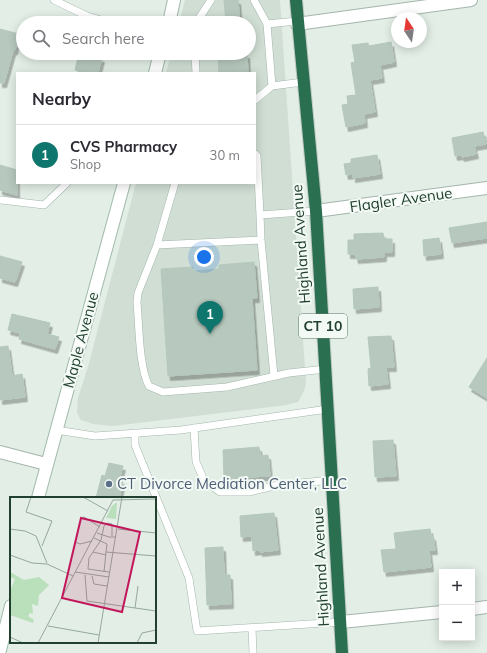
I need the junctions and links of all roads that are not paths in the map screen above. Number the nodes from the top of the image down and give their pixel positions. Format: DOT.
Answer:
graph roads {
  1 [pos="54,0"];
  2 [pos="174,0"];
  3 [pos="211,0"];
  4 [pos="254,0"];
  5 [pos="296,0"];
  6 [pos="471,0"];
  7 [pos="87,16"];
  8 [pos="171,16"];
  9 [pos="201,16"];
  10 [pos="297,23"];
  11 [pos="267,24"];
  12 [pos="158,60"];
  13 [pos="195,60"];
  14 [pos="155,72"];
  15 [pos="196,72"];
  16 [pos="303,82"];
  17 [pos="272,86"];
  18 [pos="256,99"];
  19 [pos="256,155"];
  20 [pos="66,184"];
  21 [pos="124,184"];
  22 [pos="175,184"];
  23 [pos="487,188"];
  24 [pos="1,200"];
  25 [pos="316,211"];
  26 [pos="260,216"];
  27 [pos="261,240"];
  28 [pos="157,244"];
  29 [pos="326,369"];
  30 [pos="274,376"];
  31 [pos="328,409"];
  32 [pos="194,428"];
  33 [pos="56,430"];
  34 [pos="135,433"];
  35 [pos="0,452"];
  36 [pos="46,464"];
  37 [pos="332,480"];
  38 [pos="38,497"];
  39 [pos="487,607"];
  40 [pos="475,609"];
  41 [pos="10,610"];
  42 [pos="439,612"];
  43 [pos="341,622"];
  44 [pos="252,628"];
  45 [pos="0,650"];
  46 [pos="253,653"];
  47 [pos="342,653"];
  1 -- 7 [label="lane"];
  2 -- 8 [label="street"];
  3 -- 9 [label="lane"];
  4 -- 11 [label="lane"];
  5 -- 10 [label="highway, Highland Avenue / CT 10"];
  6 -- 10 [label="street"];
  10 -- 11 [label="lane"];
  10 -- 16 [label="highway, Highland Avenue / CT 10"];
  11 -- 17 [label="lane"];
  12 -- 14 [label="street"];
  13 -- 15 [label="lane"];
  16 -- 17 [label="lane"];
  16 -- 25 [label="highway, Highland Avenue / CT 10"];
  17 -- 18 [label="lane"];
  19 -- 26 [label="lane"];
  20 -- 24 [label="lane"];
  21 -- 33 [label="street, Maple Avenue"];
  22 -- 28 [label="lane"];
  23 -- 25 [label="street, Flagler Avenue"];
  25 -- 26 [label="lane"];
  25 -- 29 [label="highway, Highland Avenue / CT 10"];
  26 -- 27 [label="lane"];
  27 -- 28 [label="lane"];
  27 -- 30 [label="lane"];
  28 -- 30 [label="lane"];
  29 -- 30 [label="lane"];
  29 -- 31 [label="highway, Highland Avenue / CT 10"];
  31 -- 32 [label="lane"];
  31 -- 37 [label="highway, Highland Avenue / CT 10"];
  32 -- 34 [label="lane"];
  32 -- 37 [label="lane"];
  33 -- 34 [label="lane"];
  33 -- 36 [label="street, Maple Avenue"];
  34 -- 44 [label="lane"];
  35 -- 36 [label="street"];
  36 -- 38 [label="street, Maple Avenue"];
  37 -- 43 [label="highway, Highland Avenue / CT 10"];
  39 -- 40 [label="street"];
  41 -- 45 [label="street"];
  42 -- 43 [label="street"];
  43 -- 44 [label="lane"];
  43 -- 47 [label="highway, Highland Avenue / CT 10"];
  44 -- 46 [label="lane"];
}
